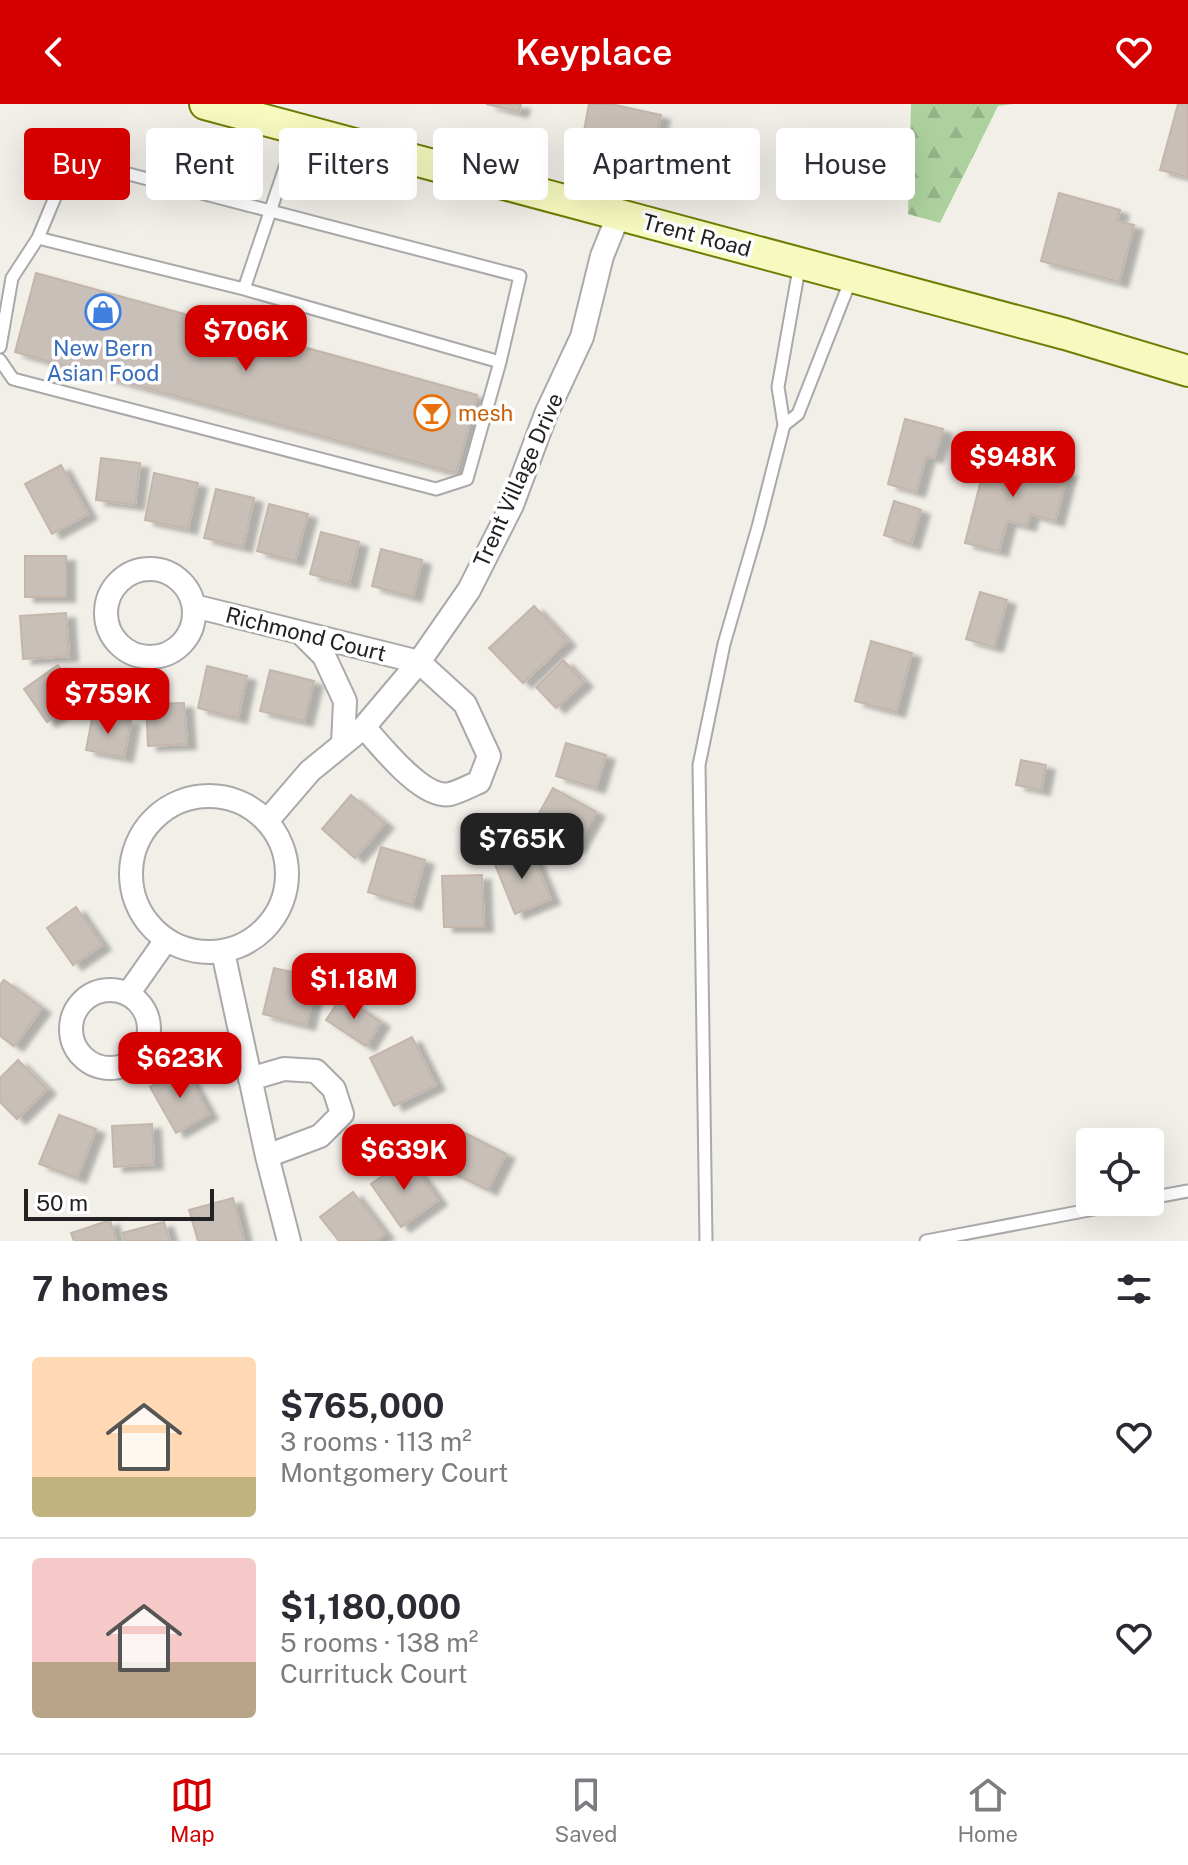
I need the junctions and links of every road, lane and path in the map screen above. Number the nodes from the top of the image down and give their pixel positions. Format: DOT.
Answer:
graph roads {
  1 [pos="205,104"];
  2 [pos="294,128"];
  3 [pos="417,161"];
  4 [pos="279,183"];
  5 [pos="269,212"];
  6 [pos="619,214"];
  7 [pos="38,238"];
  8 [pos="800,263"];
  9 [pos="852,277"];
  10 [pos="244,289"];
  11 [pos="0,347"];
  12 [pos="0,360"];
  13 [pos="500,362"];
  14 [pos="1188,371"];
  15 [pos="784,425"];
  16 [pos="194,606"];
  17 [pos="300,632"];
  18 [pos="419,662"];
  19 [pos="364,727"];
  20 [pos="343,744"];
  21 [pos="267,821"];
  22 [pos="166,940"];
  23 [pos="223,952"];
  24 [pos="128,994"];
  25 [pos="250,1079"];
  26 [pos="267,1156"];
  27 [pos="1188,1191"];
  28 [pos="1164,1195"];
  29 [pos="1076,1212"];
  30 [pos="289,1241"];
  31 [pos="706,1241"];
  32 [pos="926,1241"];
  1 -- 2 [label="street, Trent Road"];
  3 -- 6 [label="street, Trent Road"];
  4 -- 5 [label="lane"];
  5 -- 7 [label="lane"];
  5 -- 10 [label="lane"];
  5 -- 13 [label="lane"];
  6 -- 8 [label="street, Trent Road"];
  6 -- 18 [label="street, Trent Village Drive"];
  7 -- 10 [label="lane"];
  7 -- 11 [label="lane"];
  8 -- 9 [label="street, Trent Road"];
  8 -- 15 [label="lane"];
  9 -- 14 [label="street, Trent Road"];
  9 -- 15 [label="lane"];
  10 -- 13 [label="lane"];
  12 -- 13 [label="lane"];
  15 -- 31 [label="lane"];
  16 -- 17 [label="street, Richmond Court"];
  17 -- 18 [label="street, Richmond Court"];
  17 -- 20 [label="street"];
  18 -- 19 [label="street, Trent Village Drive"];
  18 -- 19 [label="street"];
  19 -- 20 [label="street, Trent Village Drive"];
  20 -- 21 [label="street, Trent Village Drive"];
  21 -- 22 [label="street"];
  21 -- 23 [label="street"];
  22 -- 23 [label="street"];
  22 -- 24 [label="street"];
  23 -- 25 [label="street"];
  25 -- 26 [label="street"];
  25 -- 26 [label="street"];
  26 -- 30 [label="street"];
  27 -- 28 [label="lane"];
  29 -- 32 [label="lane"];
}
